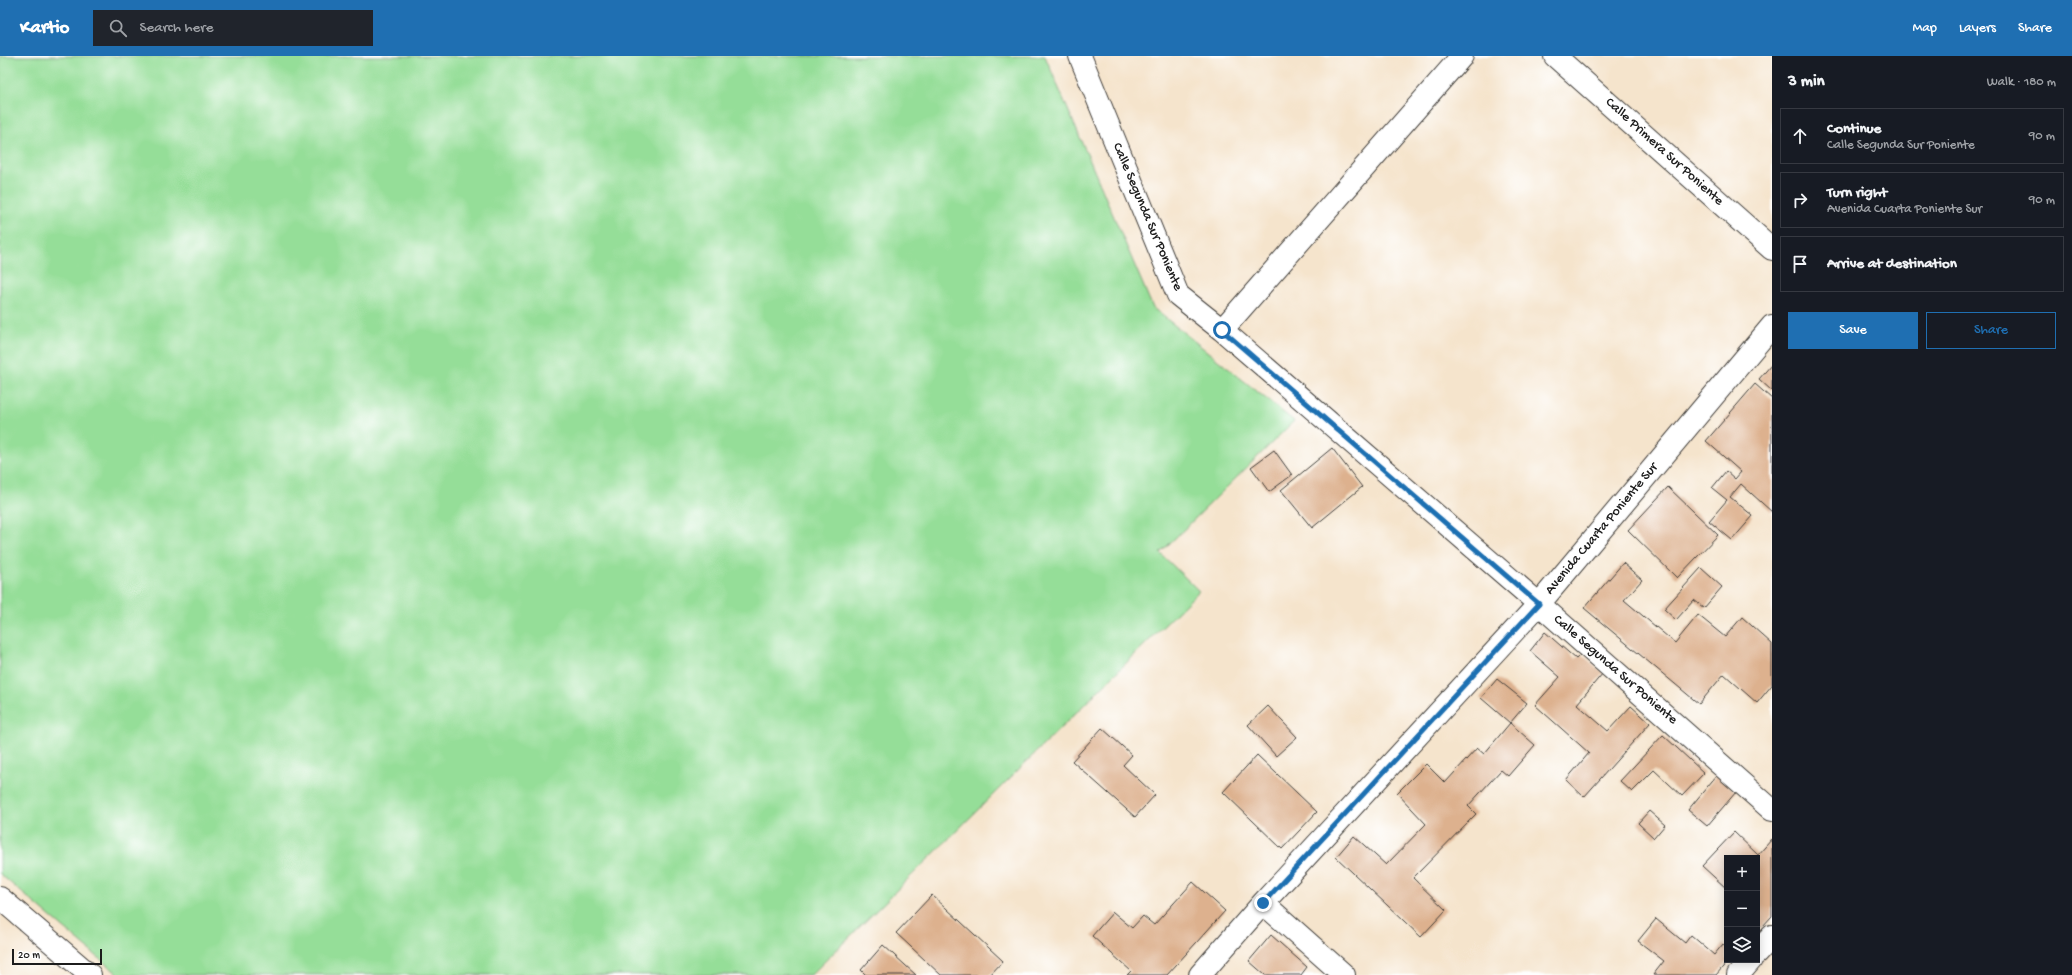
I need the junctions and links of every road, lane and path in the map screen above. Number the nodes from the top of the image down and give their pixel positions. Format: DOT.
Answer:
graph roads {
  1 [pos="1080,56"];
  2 [pos="1462,56"];
  3 [pos="1555,56"];
  4 [pos="1772,249"];
  5 [pos="1772,326"];
  6 [pos="1222,330"];
  7 [pos="1539,604"];
  8 [pos="1772,810"];
  9 [pos="0,898"];
  10 [pos="1263,903"];
  11 [pos="1772,936"];
  12 [pos="1760,950"];
  13 [pos="1748,963"];
  14 [pos="90,975"];
  15 [pos="1200,975"];
  16 [pos="1344,975"];
  17 [pos="1738,975"];
  1 -- 6 [label="street, Calle Segunda Sur Poniente"];
  2 -- 6 [label="street"];
  3 -- 4 [label="street, Calle Primera Sur Poniente"];
  5 -- 7 [label="street, Avenida Cuarta Poniente Sur"];
  6 -- 7 [label="street, Calle Segunda Sur Poniente"];
  7 -- 8 [label="street, Calle Segunda Sur Poniente"];
  7 -- 10 [label="street, Avenida Cuarta Poniente Sur"];
  9 -- 14 [label="street"];
  10 -- 15 [label="street, Avenida Cuarta Poniente Sur"];
  10 -- 16 [label="street"];
  11 -- 12 [label="street"];
  13 -- 17 [label="street"];
}
